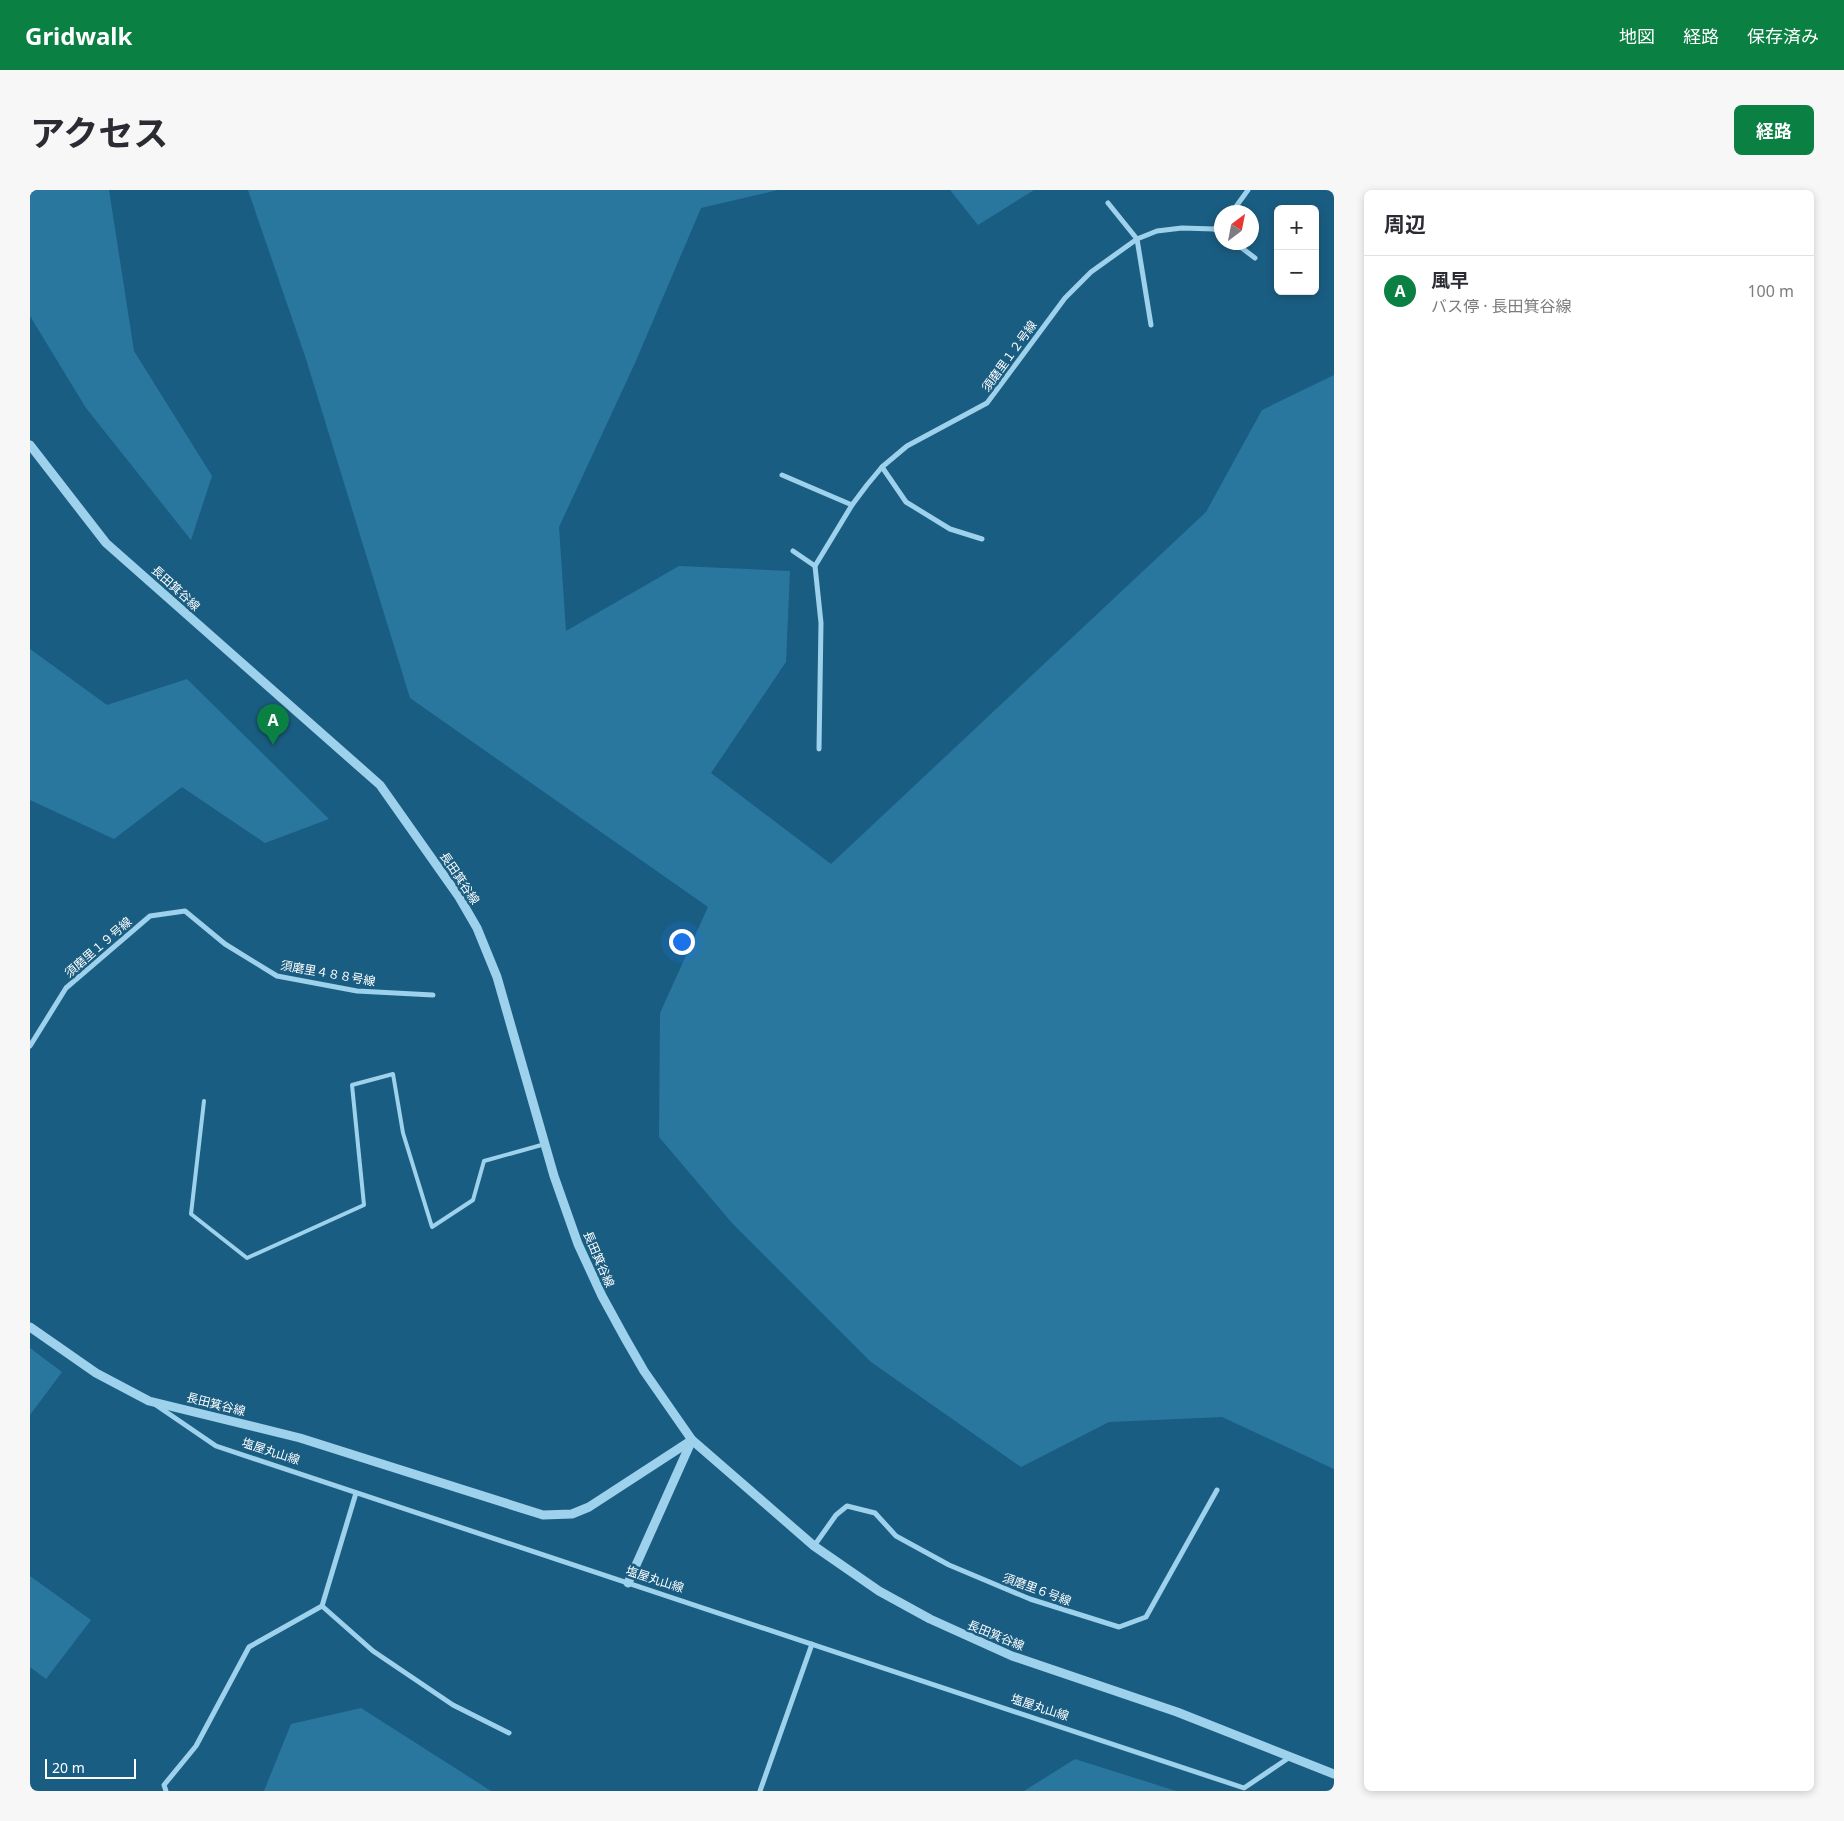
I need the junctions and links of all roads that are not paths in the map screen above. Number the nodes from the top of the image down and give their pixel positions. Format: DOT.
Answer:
graph roads {
  1 [pos="1248,190"];
  2 [pos="1108,202"];
  3 [pos="1237,205"];
  4 [pos="1214,229"];
  5 [pos="1136,239"];
  6 [pos="1244,250"];
  7 [pos="1255,258"];
  8 [pos="1152,325"];
  9 [pos="30,445"];
  10 [pos="882,467"];
  11 [pos="782,475"];
  12 [pos="852,505"];
  13 [pos="982,539"];
  14 [pos="793,551"];
  15 [pos="816,566"];
  16 [pos="819,749"];
  17 [pos="150,916"];
  18 [pos="433,995"];
  19 [pos="30,1046"];
  20 [pos="204,1101"];
  21 [pos="545,1144"];
  22 [pos="30,1327"];
  23 [pos="149,1401"];
  24 [pos="692,1440"];
  25 [pos="1217,1490"];
  26 [pos="356,1493"];
  27 [pos="814,1546"];
  28 [pos="628,1583"];
  29 [pos="322,1606"];
  30 [pos="812,1644"];
  31 [pos="509,1733"];
  32 [pos="1290,1756"];
  33 [pos="1334,1774"];
  34 [pos="166,1791"];
  35 [pos="760,1791"];
  1 -- 3 [label="street"];
  2 -- 5 [label="street"];
  4 -- 5 [label="street, 須磨里１２号線"];
  5 -- 8 [label="street"];
  5 -- 10 [label="street, 須磨里１２号線"];
  6 -- 7 [label="street"];
  9 -- 21 [label="street, 長田箕谷線"];
  10 -- 12 [label="street, 須磨里１２号線"];
  10 -- 13 [label="street"];
  11 -- 12 [label="street"];
  12 -- 15 [label="street, 須磨里１２号線"];
  14 -- 15 [label="street"];
  15 -- 16 [label="street"];
  17 -- 18 [label="street, 須磨里４８８号線"];
  17 -- 19 [label="street, 須磨里１９号線"];
  20 -- 21 [label="lane"];
  21 -- 24 [label="street, 長田箕谷線"];
  22 -- 23 [label="street, 塩屋丸山線"];
  23 -- 24 [label="street, 長田箕谷線"];
  23 -- 26 [label="street, 塩屋丸山線"];
  24 -- 27 [label="street, 長田箕谷線"];
  24 -- 28 [label="street"];
  25 -- 27 [label="street, 須磨里６号線"];
  26 -- 28 [label="street, 塩屋丸山線"];
  26 -- 29 [label="street"];
  27 -- 32 [label="street, 長田箕谷線"];
  28 -- 30 [label="street, 塩屋丸山線"];
  29 -- 31 [label="street"];
  29 -- 34 [label="street"];
  30 -- 32 [label="street, 塩屋丸山線"];
  30 -- 35 [label="street"];
  32 -- 33 [label="street, 長田箕谷線"];
}
